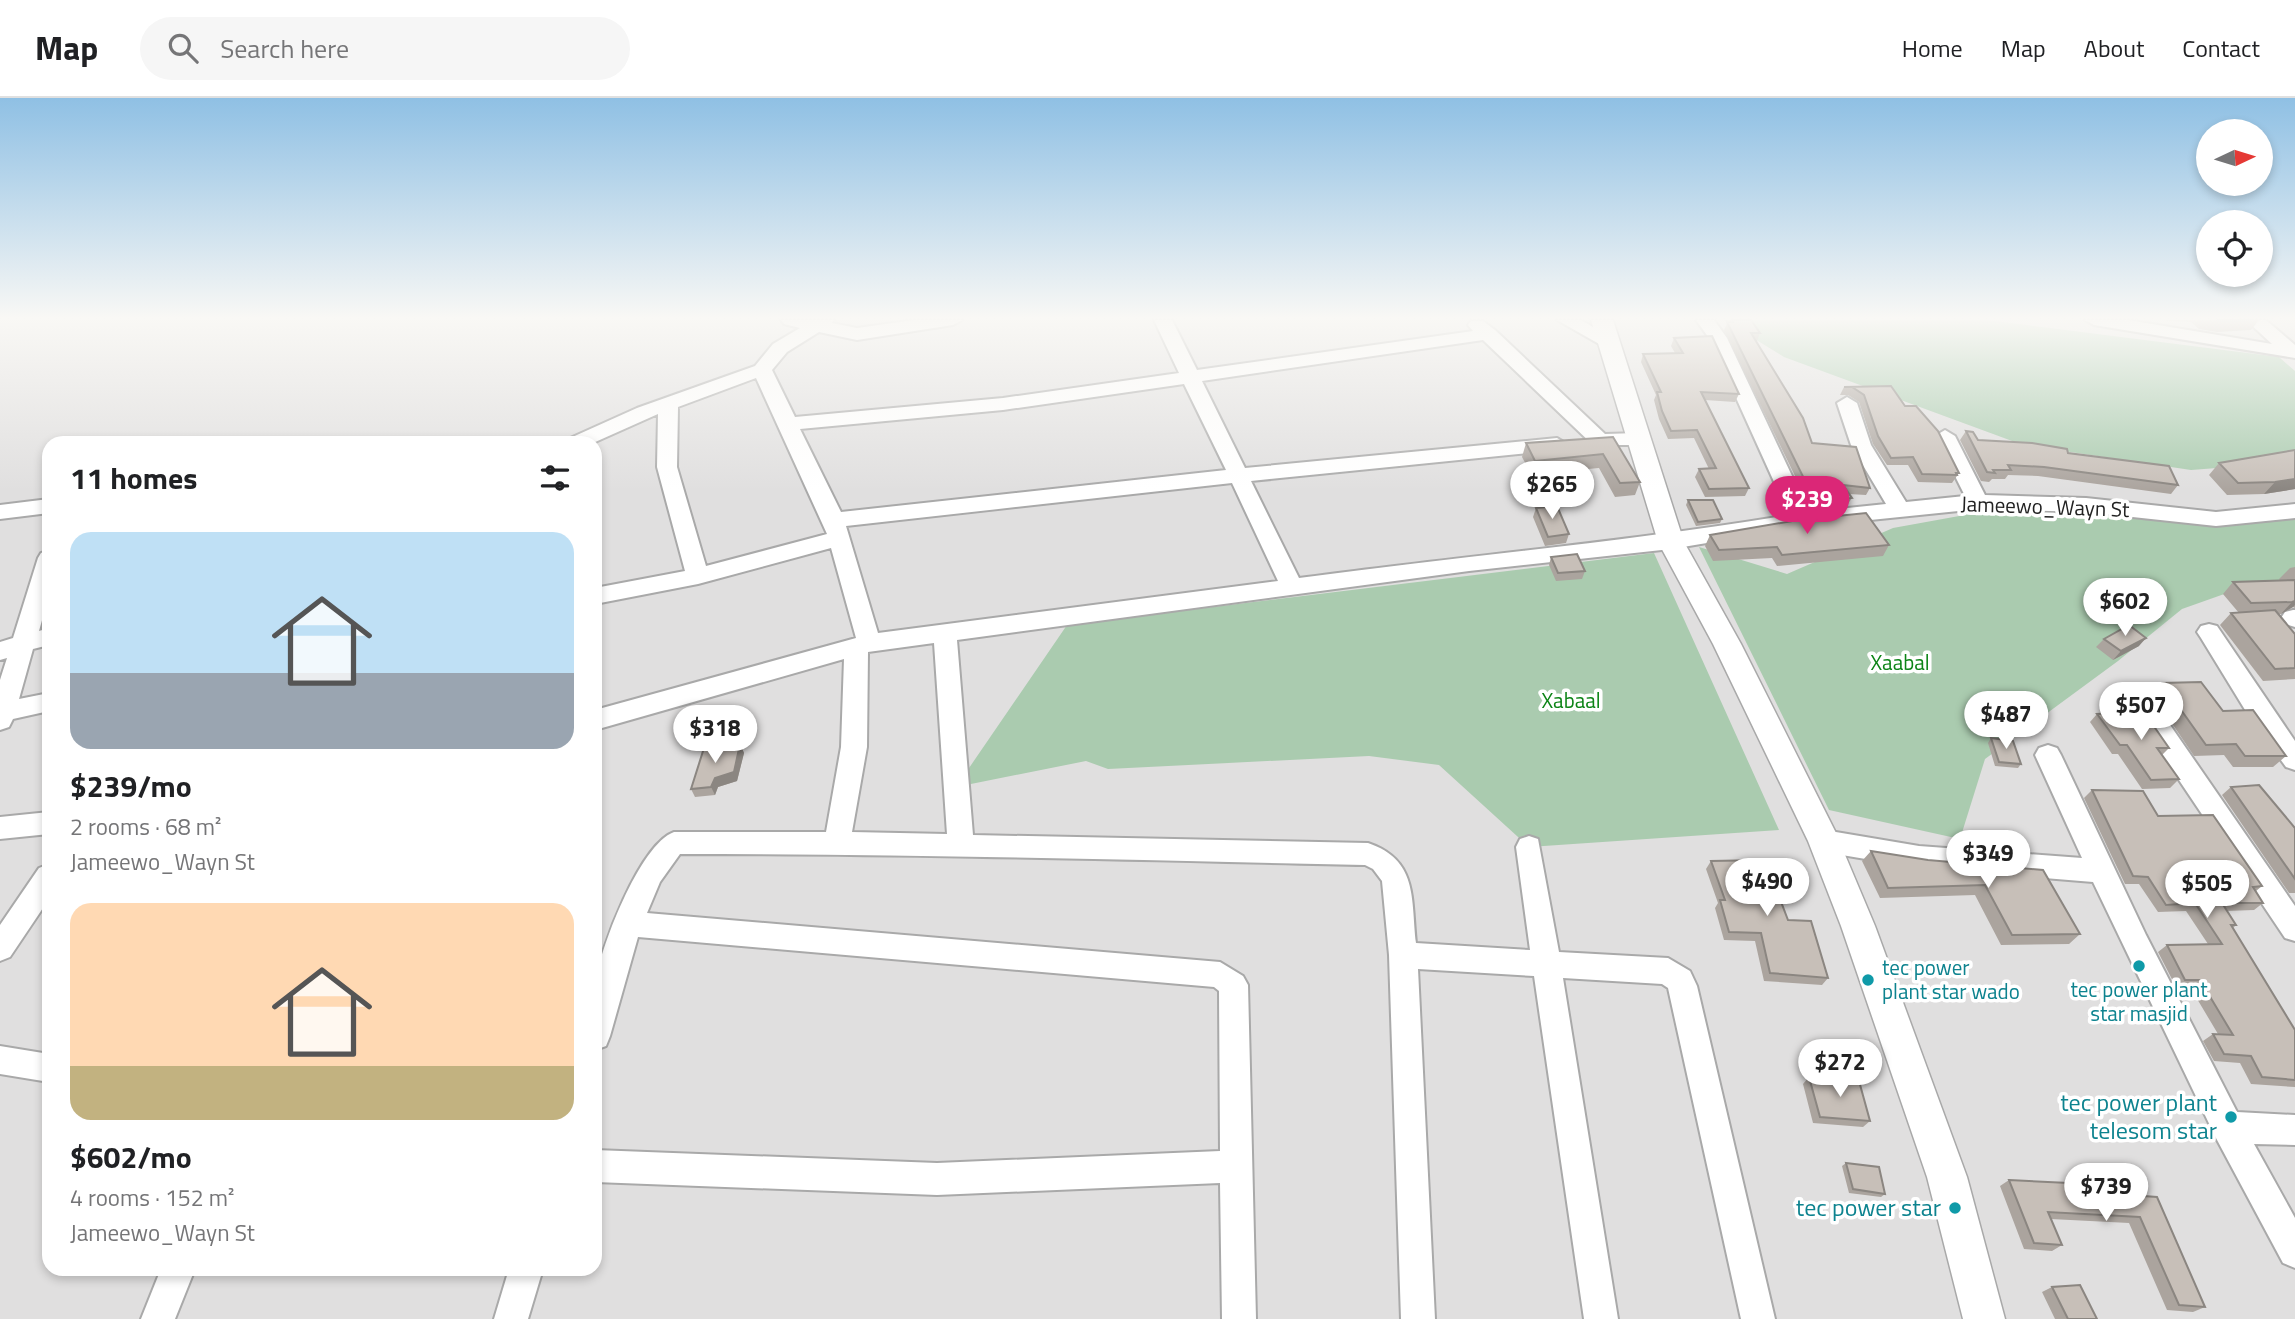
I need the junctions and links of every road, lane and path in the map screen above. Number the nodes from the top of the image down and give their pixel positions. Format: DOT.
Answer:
graph roads {
  1 [pos="742,377"];
  2 [pos="766,377"];
  3 [pos="1202,377"];
  4 [pos="1534,377"];
  5 [pos="1619,377"];
  6 [pos="1736,377"];
  7 [pos="1189,379"];
  8 [pos="668,403"];
  9 [pos="1847,403"];
  10 [pos="790,424"];
  11 [pos="591,436"];
  12 [pos="1945,436"];
  13 [pos="1638,439"];
  14 [pos="1600,441"];
  15 [pos="1237,476"];
  16 [pos="1978,502"];
  17 [pos="42,507"];
  18 [pos="1900,510"];
  19 [pos="2295,511"];
  20 [pos="0,512"];
  21 [pos="1802,520"];
  22 [pos="836,530"];
  23 [pos="1671,542"];
  24 [pos="42,575"];
  25 [pos="698,576"];
  26 [pos="1292,586"];
  27 [pos="602,595"];
  28 [pos="946,631"];
  29 [pos="2209,632"];
  30 [pos="42,638"];
  31 [pos="862,646"];
  32 [pos="11,648"];
  33 [pos="2139,700"];
  34 [pos="42,704"];
  35 [pos="2,716"];
  36 [pos="602,718"];
  37 [pos="2048,755"];
  38 [pos="2295,760"];
  39 [pos="42,824"];
  40 [pos="0,828"];
  41 [pos="1824,841"];
  42 [pos="837,843"];
  43 [pos="1530,847"];
  44 [pos="961,848"];
  45 [pos="2100,871"];
  46 [pos="42,886"];
  47 [pos="629,924"];
  48 [pos="2295,929"];
  49 [pos="0,948"];
  50 [pos="1403,955"];
  51 [pos="1548,963"];
  52 [pos="602,1013"];
  53 [pos="0,1060"];
  54 [pos="42,1067"];
  55 [pos="2227,1127"];
  56 [pos="2295,1130"];
  57 [pos="602,1166"];
  58 [pos="1236,1166"];
  59 [pos="2295,1251"];
  60 [pos="175,1276"];
  61 [pos="524,1276"];
  62 [pos="158,1319"];
  63 [pos="511,1319"];
  64 [pos="1239,1319"];
  65 [pos="1418,1319"];
  66 [pos="1601,1319"];
  67 [pos="1758,1319"];
  68 [pos="1984,1319"];
  1 -- 8 [label="street"];
  2 -- 10 [label="street"];
  3 -- 7 [label="street"];
  4 -- 14 [label="street"];
  5 -- 13 [label="street"];
  6 -- 21 [label="street"];
  7 -- 10 [label="street"];
  7 -- 15 [label="street"];
  8 -- 11 [label="street"];
  8 -- 25 [label="street"];
  9 -- 18 [label="street"];
  10 -- 22 [label="street"];
  12 -- 16 [label="street"];
  13 -- 14 [label="street"];
  13 -- 23 [label="street"];
  14 -- 15 [label="street"];
  15 -- 22 [label="street"];
  15 -- 26 [label="street"];
  16 -- 18 [label="street, Jameewo_Wayn St"];
  16 -- 19 [label="street, Jameewo_Wayn St"];
  17 -- 20 [label="street"];
  18 -- 21 [label="street, Jameewo_Wayn St"];
  21 -- 23 [label="street, Jameewo_Wayn St"];
  22 -- 25 [label="street"];
  22 -- 31 [label="street"];
  23 -- 26 [label="street, Jameewo_Wayn St"];
  23 -- 41 [label="street"];
  24 -- 32 [label="street"];
  25 -- 27 [label="street"];
  26 -- 28 [label="street, Jameewo_Wayn St"];
  28 -- 31 [label="street, Jameewo_Wayn St"];
  28 -- 44 [label="street"];
  29 -- 38 [label="street"];
  30 -- 32 [label="street"];
  31 -- 36 [label="street, Jameewo_Wayn St"];
  31 -- 42 [label="street"];
  32 -- 35 [label="street"];
  33 -- 48 [label="street"];
  34 -- 35 [label="street"];
  37 -- 45 [label="street"];
  39 -- 40 [label="street"];
  41 -- 45 [label="street"];
  41 -- 68 [label="street"];
  42 -- 44 [label="street"];
  42 -- 47 [label="street"];
  43 -- 51 [label="street"];
  44 -- 50 [label="street"];
  45 -- 55 [label="street"];
  46 -- 49 [label="street"];
  47 -- 52 [label="street"];
  47 -- 58 [label="street"];
  50 -- 51 [label="street"];
  50 -- 65 [label="street"];
  51 -- 66 [label="street"];
  51 -- 67 [label="street"];
  53 -- 54 [label="street"];
  55 -- 56 [label="street"];
  55 -- 59 [label="street"];
  57 -- 58 [label="street"];
  58 -- 64 [label="street"];
  60 -- 62 [label="street"];
  61 -- 63 [label="street"];
}
